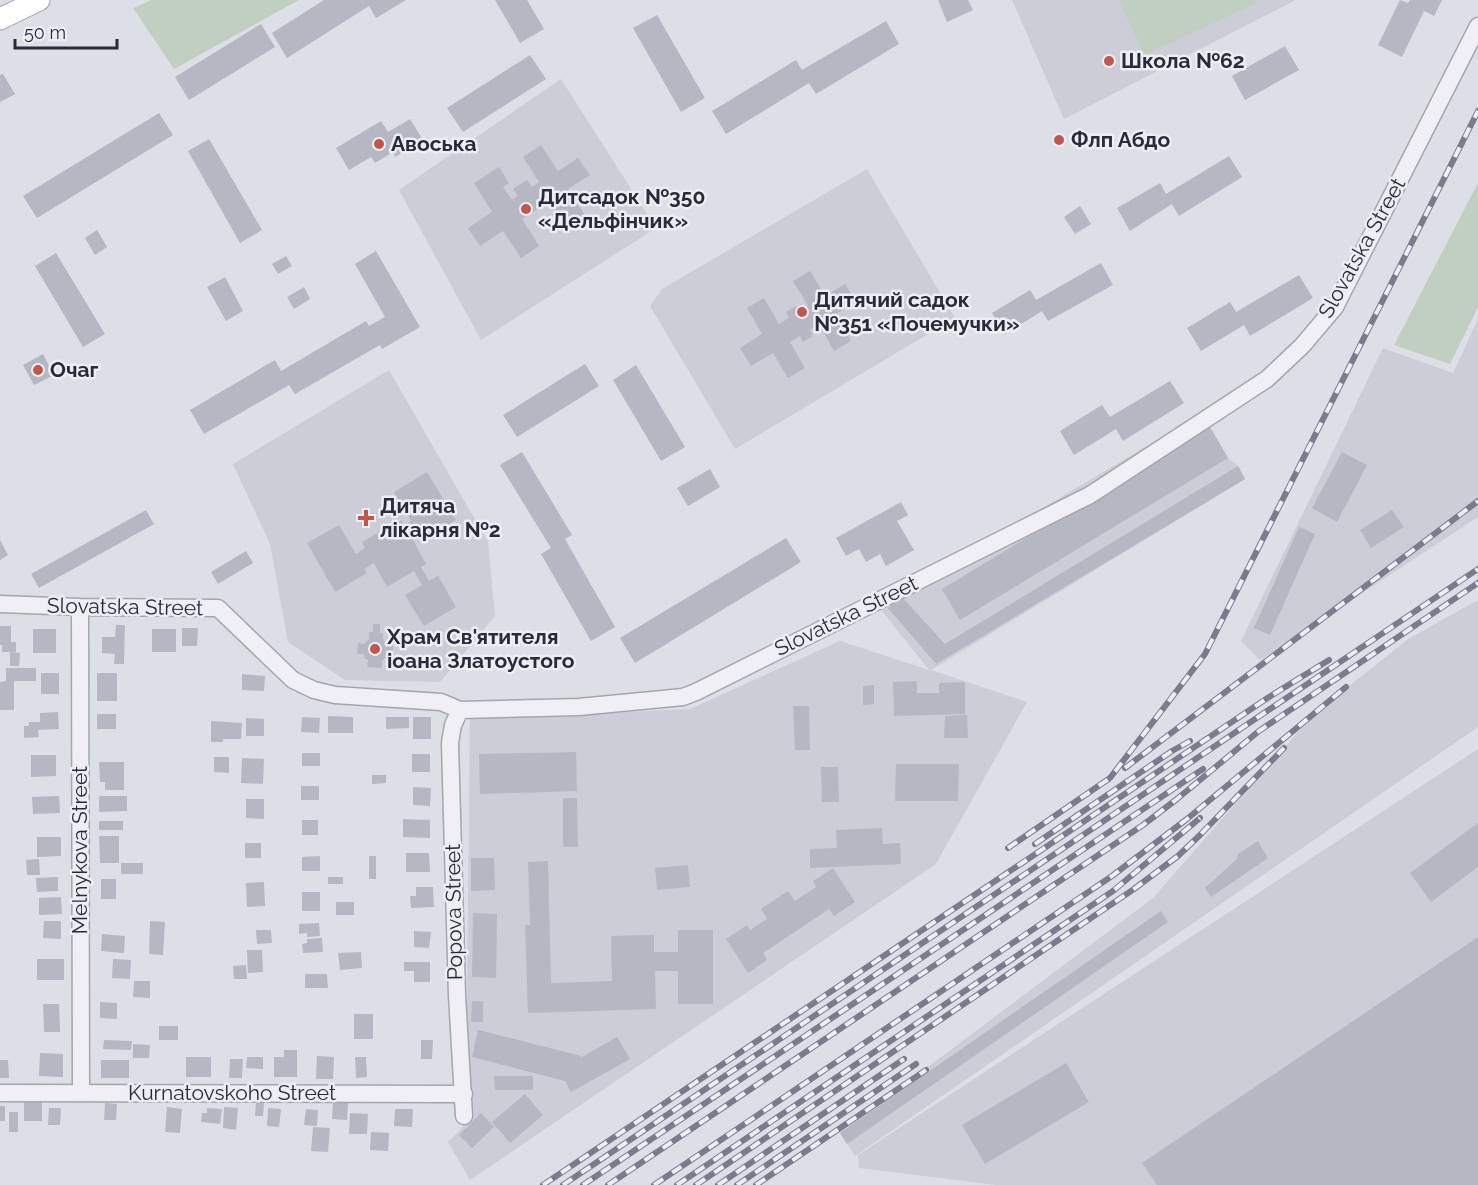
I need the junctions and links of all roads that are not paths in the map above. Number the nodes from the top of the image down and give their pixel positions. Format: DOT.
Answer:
graph roads {
  1 [pos="39,0"];
  2 [pos="0,19"];
  3 [pos="1478,26"];
  4 [pos="0,604"];
  5 [pos="80,607"];
  6 [pos="460,710"];
  7 [pos="0,1093"];
  8 [pos="81,1093"];
  9 [pos="464,1094"];
  10 [pos="465,1116"];
  1 -- 2 [label="main road"];
  3 -- 6 [label="street, Slovatska Street"];
  4 -- 5 [label="street, Slovatska Street"];
  5 -- 6 [label="street, Slovatska Street"];
  5 -- 8 [label="street, Melnykova Street"];
  6 -- 9 [label="street, Popova Street"];
  7 -- 8 [label="street, Kurnatovskoho Street"];
  8 -- 9 [label="street, Kurnatovskoho Street"];
  9 -- 10 [label="street, Popova Street"];
}
